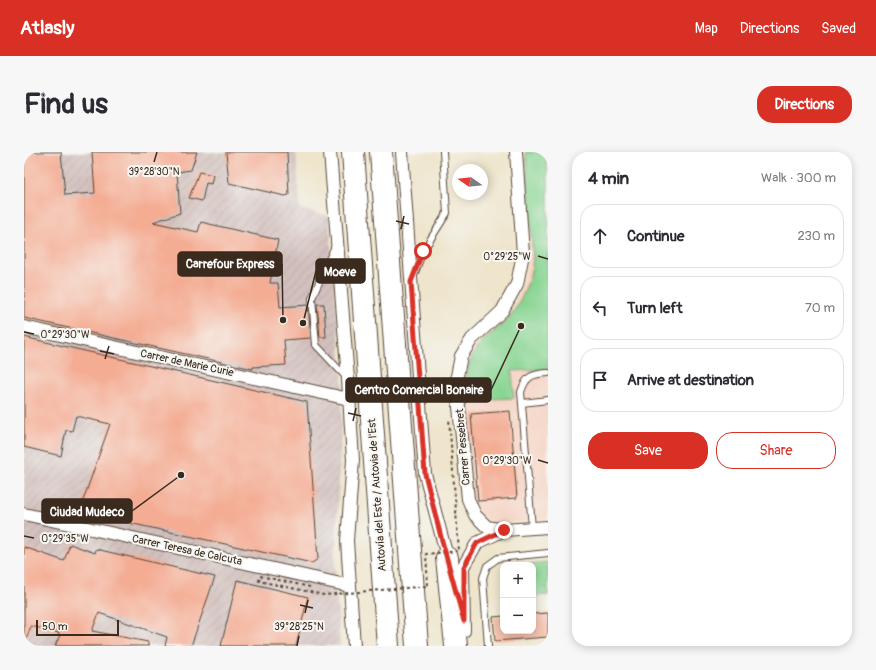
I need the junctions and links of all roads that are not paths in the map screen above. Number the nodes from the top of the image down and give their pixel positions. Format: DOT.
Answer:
graph roads {
  1 [pos="330,152"];
  2 [pos="352,152"];
  3 [pos="381,152"];
  4 [pos="402,152"];
  5 [pos="443,152"];
  6 [pos="516,152"];
  7 [pos="337,240"];
  8 [pos="411,282"];
  9 [pos="24,327"];
  10 [pos="548,373"];
  11 [pos="348,379"];
  12 [pos="350,399"];
  13 [pos="548,400"];
  14 [pos="522,402"];
  15 [pos="24,514"];
  16 [pos="548,527"];
  17 [pos="532,528"];
  18 [pos="504,530"];
  19 [pos="548,553"];
  20 [pos="447,558"];
  21 [pos="350,586"];
  22 [pos="464,621"];
  23 [pos="354,646"];
  24 [pos="388,646"];
  25 [pos="416,646"];
  26 [pos="456,646"];
  27 [pos="465,646"];
  28 [pos="488,646"];
  1 -- 7 [label="street"];
  2 -- 24 [label="highway, Autovía del Este / Autovia de l'Est"];
  3 -- 25 [label="highway"];
  4 -- 8 [label="street"];
  5 -- 8 [label="lane"];
  6 -- 18 [label="street, Carrer Pessebret"];
  7 -- 11 [label="street"];
  7 -- 11 [label="lane"];
  8 -- 20 [label="street"];
  9 -- 12 [label="street, Carrer de Marie Curie"];
  10 -- 14 [label="lane"];
  11 -- 12 [label="street"];
  12 -- 21 [label="street"];
  13 -- 14 [label="lane"];
  14 -- 17 [label="lane"];
  15 -- 21 [label="street, Carrer Teresa de Calcuta"];
  16 -- 17 [label="street, Carrer Pessebret"];
  17 -- 18 [label="street, Carrer Pessebret"];
  18 -- 22 [label="street"];
  19 -- 28 [label="lane"];
  20 -- 22 [label="street"];
  20 -- 26 [label="highway"];
  21 -- 23 [label="street"];
  22 -- 27 [label="street"];
}
